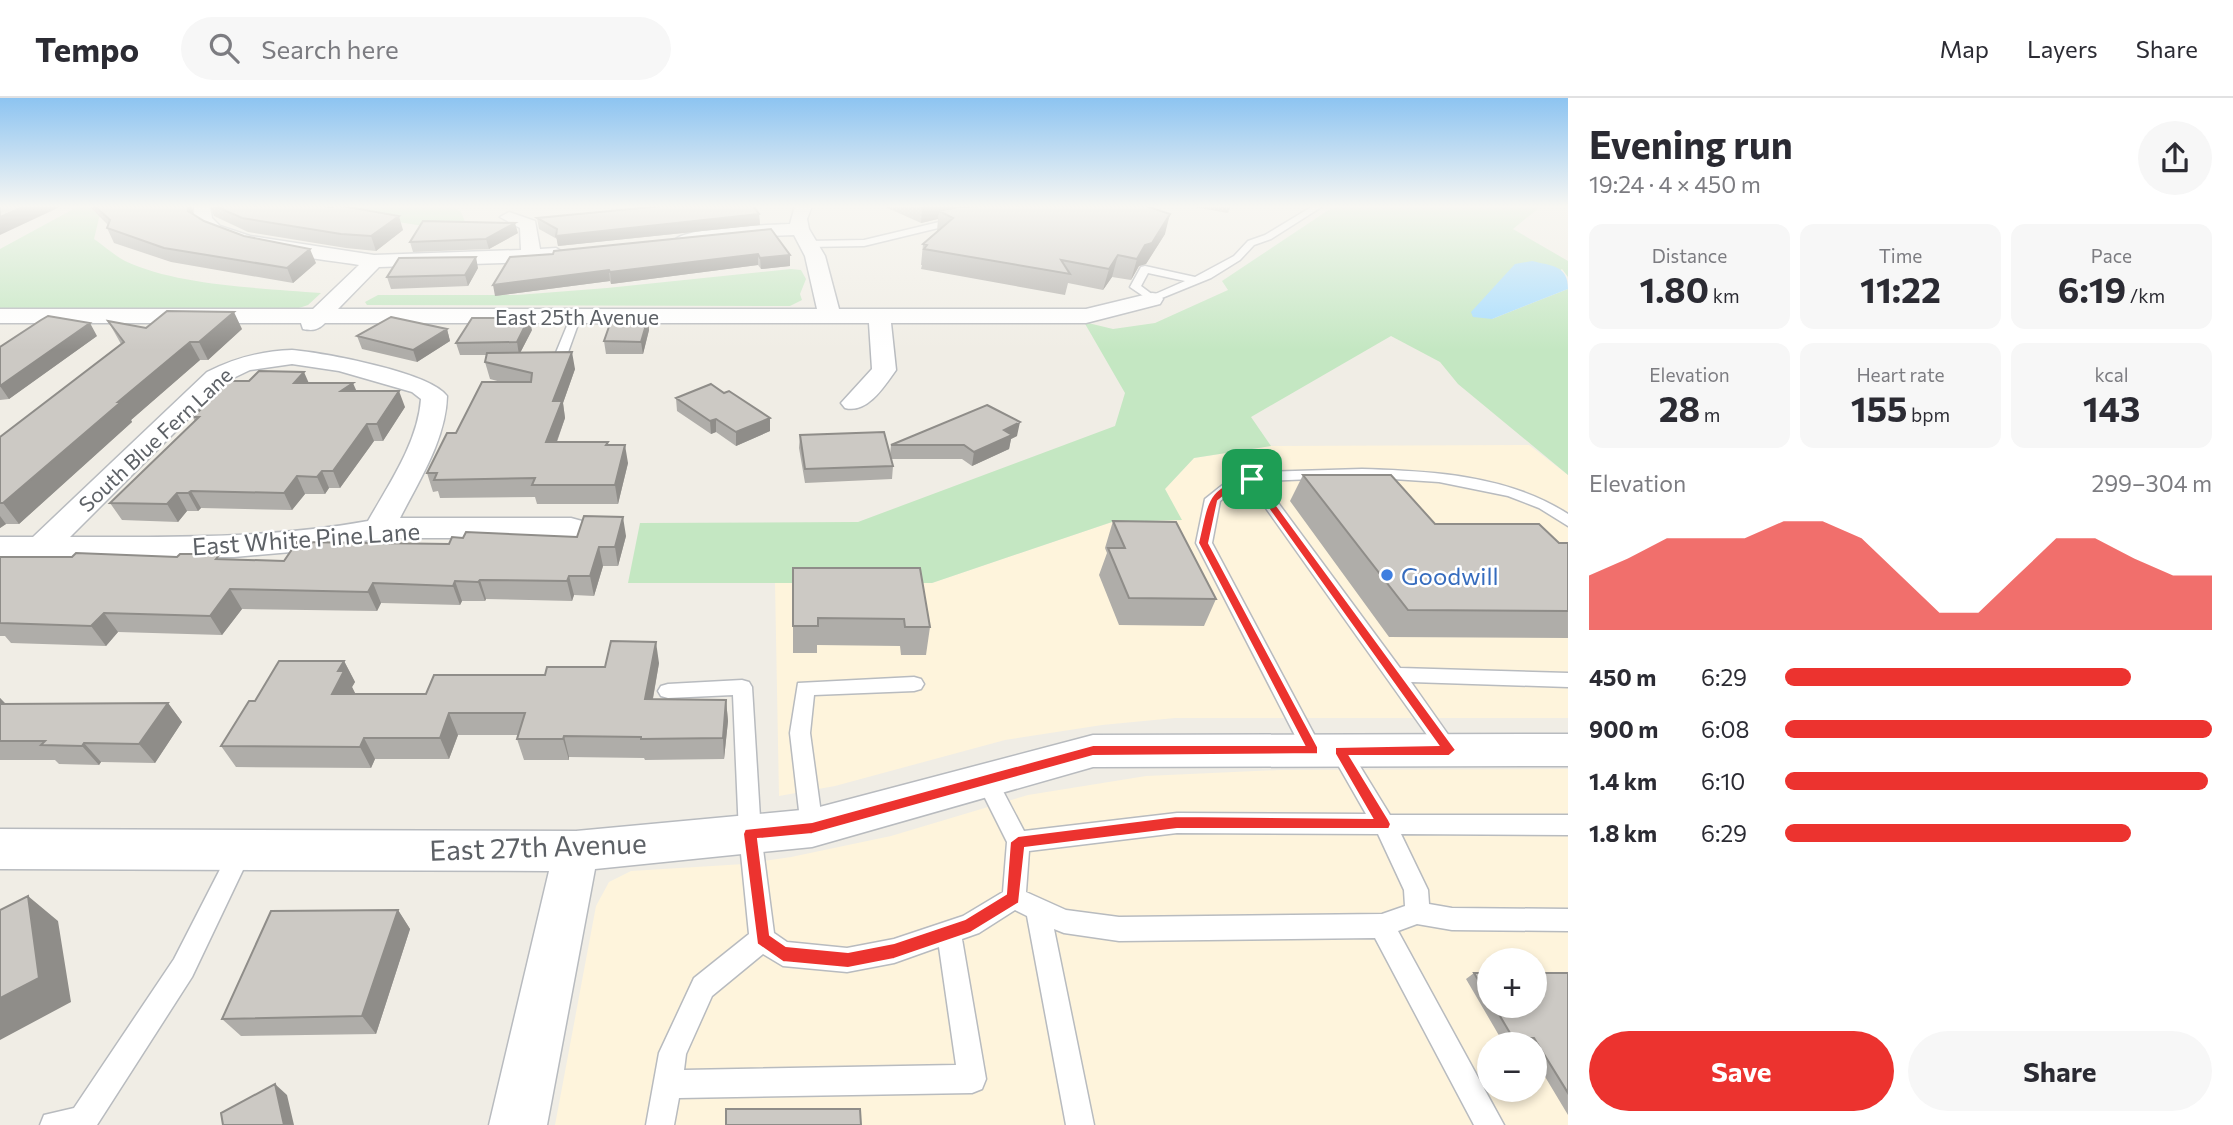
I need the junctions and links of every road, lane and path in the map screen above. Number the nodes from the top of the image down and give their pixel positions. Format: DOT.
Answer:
graph roads {
  1 [pos="334,254"];
  2 [pos="559,254"];
  3 [pos="814,254"];
  4 [pos="1241,254"];
  5 [pos="531,256"];
  6 [pos="381,261"];
  7 [pos="1197,281"];
  8 [pos="1152,299"];
  9 [pos="829,315"];
  10 [pos="879,315"];
  11 [pos="576,316"];
  12 [pos="329,317"];
  13 [pos="6,320"];
  14 [pos="561,355"];
  15 [pos="293,356"];
  16 [pos="854,402"];
  17 [pos="1252,479"];
  18 [pos="1568,521"];
  19 [pos="379,528"];
  20 [pos="571,528"];
  21 [pos="0,547"];
  22 [pos="41,547"];
  23 [pos="1395,676"];
  24 [pos="1568,680"];
  25 [pos="914,684"];
  26 [pos="668,691"];
  27 [pos="1449,750"];
  28 [pos="1568,750"];
  29 [pos="1327,751"];
  30 [pos="987,780"];
  31 [pos="1384,824"];
  32 [pos="1568,825"];
  33 [pos="812,828"];
  34 [pos="750,834"];
  35 [pos="1018,842"];
  36 [pos="0,849"];
  37 [pos="242,849"];
  38 [pos="576,851"];
  39 [pos="1026,904"];
  40 [pos="1417,913"];
  41 [pos="1568,920"];
  42 [pos="1382,926"];
  43 [pos="949,932"];
  44 [pos="762,939"];
  45 [pos="667,1084"];
  46 [pos="72,1124"];
  47 [pos="518,1125"];
  48 [pos="660,1125"];
  49 [pos="1080,1125"];
  50 [pos="1490,1125"];
  1 -- 6 [label="street"];
  2 -- 5 [label="street"];
  3 -- 9 [label="street"];
  4 -- 7 [label="lane"];
  5 -- 6 [label="street"];
  6 -- 12 [label="street"];
  7 -- 8 [label="lane"];
  7 -- 8 [label="lane"];
  8 -- 10 [label="street, East 25th Avenue"];
  9 -- 10 [label="street, East 25th Avenue"];
  9 -- 11 [label="street, East 25th Avenue"];
  10 -- 16 [label="street"];
  11 -- 12 [label="street, East 25th Avenue"];
  11 -- 14 [label="lane"];
  12 -- 13 [label="street, East 25th Avenue"];
  12 -- 15 [label="street"];
  15 -- 19 [label="street"];
  15 -- 22 [label="street, South Blue Fern Lane"];
  17 -- 18 [label="lane"];
  17 -- 23 [label="lane"];
  17 -- 29 [label="lane"];
  19 -- 20 [label="street, East White Pine Lane"];
  19 -- 22 [label="street, East White Pine Lane"];
  21 -- 22 [label="street, East White Pine Lane"];
  23 -- 24 [label="lane"];
  23 -- 27 [label="lane"];
  25 -- 33 [label="lane"];
  26 -- 34 [label="lane"];
  27 -- 28 [label="street, East 27th Avenue"];
  27 -- 29 [label="street, East 27th Avenue"];
  29 -- 30 [label="street, East 27th Avenue"];
  29 -- 31 [label="lane"];
  30 -- 33 [label="street, East 27th Avenue"];
  30 -- 35 [label="lane"];
  31 -- 32 [label="lane"];
  31 -- 35 [label="lane"];
  31 -- 40 [label="lane"];
  33 -- 34 [label="street, East 27th Avenue"];
  34 -- 38 [label="street, East 27th Avenue"];
  34 -- 44 [label="lane"];
  35 -- 39 [label="lane"];
  36 -- 37 [label="street, East 27th Avenue"];
  37 -- 38 [label="street, East 27th Avenue"];
  37 -- 46 [label="lane"];
  38 -- 47 [label="street"];
  39 -- 42 [label="lane"];
  39 -- 43 [label="lane"];
  39 -- 49 [label="lane"];
  40 -- 41 [label="lane"];
  40 -- 42 [label="lane"];
  42 -- 50 [label="lane"];
  43 -- 44 [label="lane"];
  43 -- 45 [label="lane"];
  44 -- 45 [label="lane"];
  45 -- 48 [label="lane"];
}
